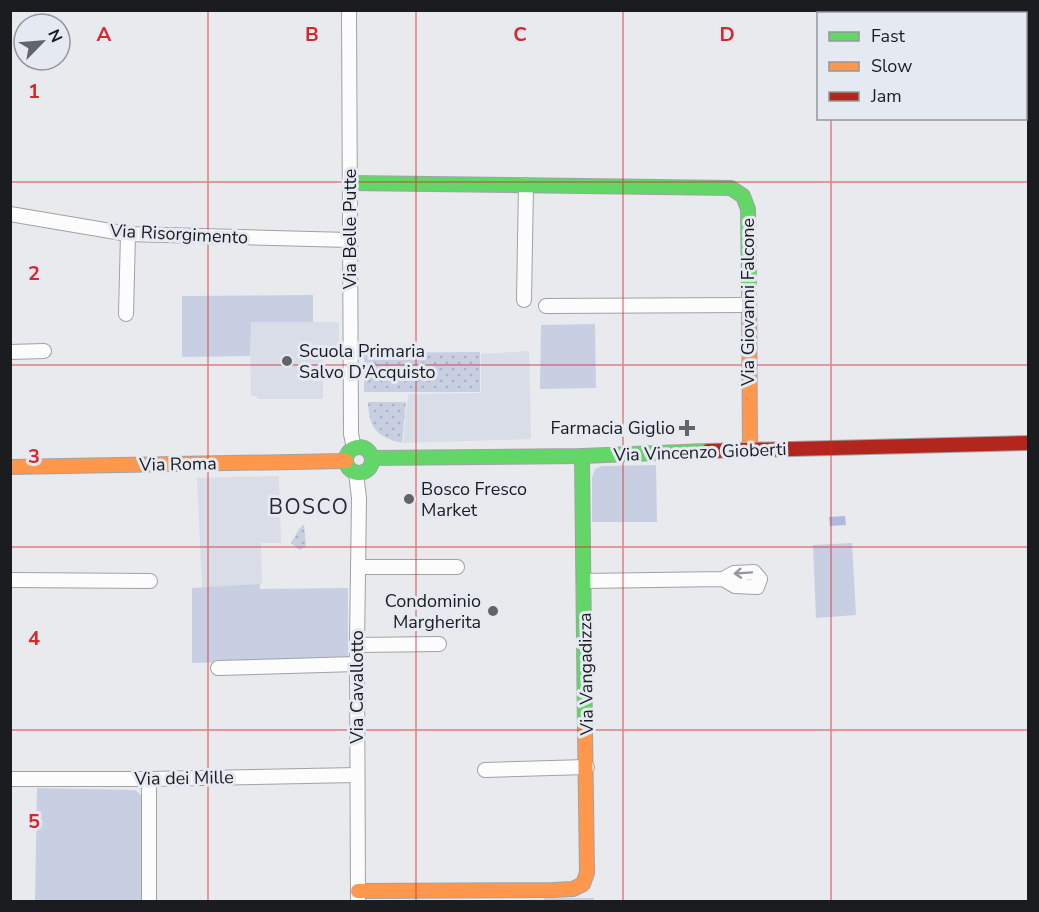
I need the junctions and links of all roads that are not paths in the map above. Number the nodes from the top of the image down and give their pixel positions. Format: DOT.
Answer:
graph roads {
  1 [pos="349,10"];
  2 [pos="350,183"];
  3 [pos="526,185"];
  4 [pos="10,214"];
  5 [pos="128,234"];
  6 [pos="349,240"];
  7 [pos="524,300"];
  8 [pos="749,305"];
  9 [pos="546,306"];
  10 [pos="126,314"];
  11 [pos="44,351"];
  12 [pos="10,352"];
  13 [pos="1029,443"];
  14 [pos="354,448"];
  15 [pos="750,449"];
  16 [pos="582,456"];
  17 [pos="372,458"];
  18 [pos="346,461"];
  19 [pos="10,467"];
  20 [pos="356,473"];
  21 [pos="358,567"];
  22 [pos="457,567"];
  23 [pos="723,579"];
  24 [pos="10,580"];
  25 [pos="150,581"];
  26 [pos="584,581"];
  27 [pos="440,644"];
  28 [pos="357,645"];
  29 [pos="357,664"];
  30 [pos="218,668"];
  31 [pos="587,767"];
  32 [pos="485,770"];
  33 [pos="357,775"];
  34 [pos="10,779"];
  35 [pos="149,779"];
  36 [pos="358,896"];
  37 [pos="422,896"];
  38 [pos="150,902"];
  1 -- 2 [label="street, Via Belle Putte"];
  2 -- 3 [label="street, Via Giovanni Falcone"];
  2 -- 6 [label="street, Via Belle Putte"];
  3 -- 7 [label="street"];
  3 -- 8 [label="street, Via Giovanni Falcone"];
  4 -- 5 [label="street, Via Risorgimento"];
  5 -- 6 [label="street, Via Risorgimento"];
  5 -- 10 [label="street"];
  6 -- 14 [label="street, Via Belle Putte"];
  8 -- 9 [label="street"];
  8 -- 15 [label="street, Via Giovanni Falcone"];
  11 -- 12 [label="street"];
  13 -- 15 [label="street, Via Vincenzo Gioberti"];
  14 -- 17 [label="street"];
  14 -- 18 [label="street"];
  15 -- 16 [label="street, Via Vincenzo Gioberti"];
  16 -- 17 [label="street, Via Vincenzo Gioberti"];
  16 -- 26 [label="street, Via Vangadizza"];
  17 -- 20 [label="street"];
  18 -- 19 [label="street, Via Roma"];
  18 -- 20 [label="street"];
  20 -- 21 [label="street, Via Cavallotto"];
  21 -- 22 [label="street"];
  21 -- 28 [label="street, Via Cavallotto"];
  23 -- 26 [label="street"];
  24 -- 25 [label="street"];
  26 -- 31 [label="street, Via Vangadizza"];
  27 -- 28 [label="street"];
  28 -- 29 [label="street, Via Cavallotto"];
  29 -- 30 [label="street"];
  29 -- 33 [label="street, Via Cavallotto"];
  31 -- 32 [label="street"];
  31 -- 37 [label="street, Via Vangadizza"];
  33 -- 35 [label="street, Via dei Mille"];
  33 -- 36 [label="street, Via Cavallotto"];
  34 -- 35 [label="street, Via dei Mille"];
  35 -- 38 [label="street"];
  36 -- 37 [label="street, Via Vangadizza"];
}
